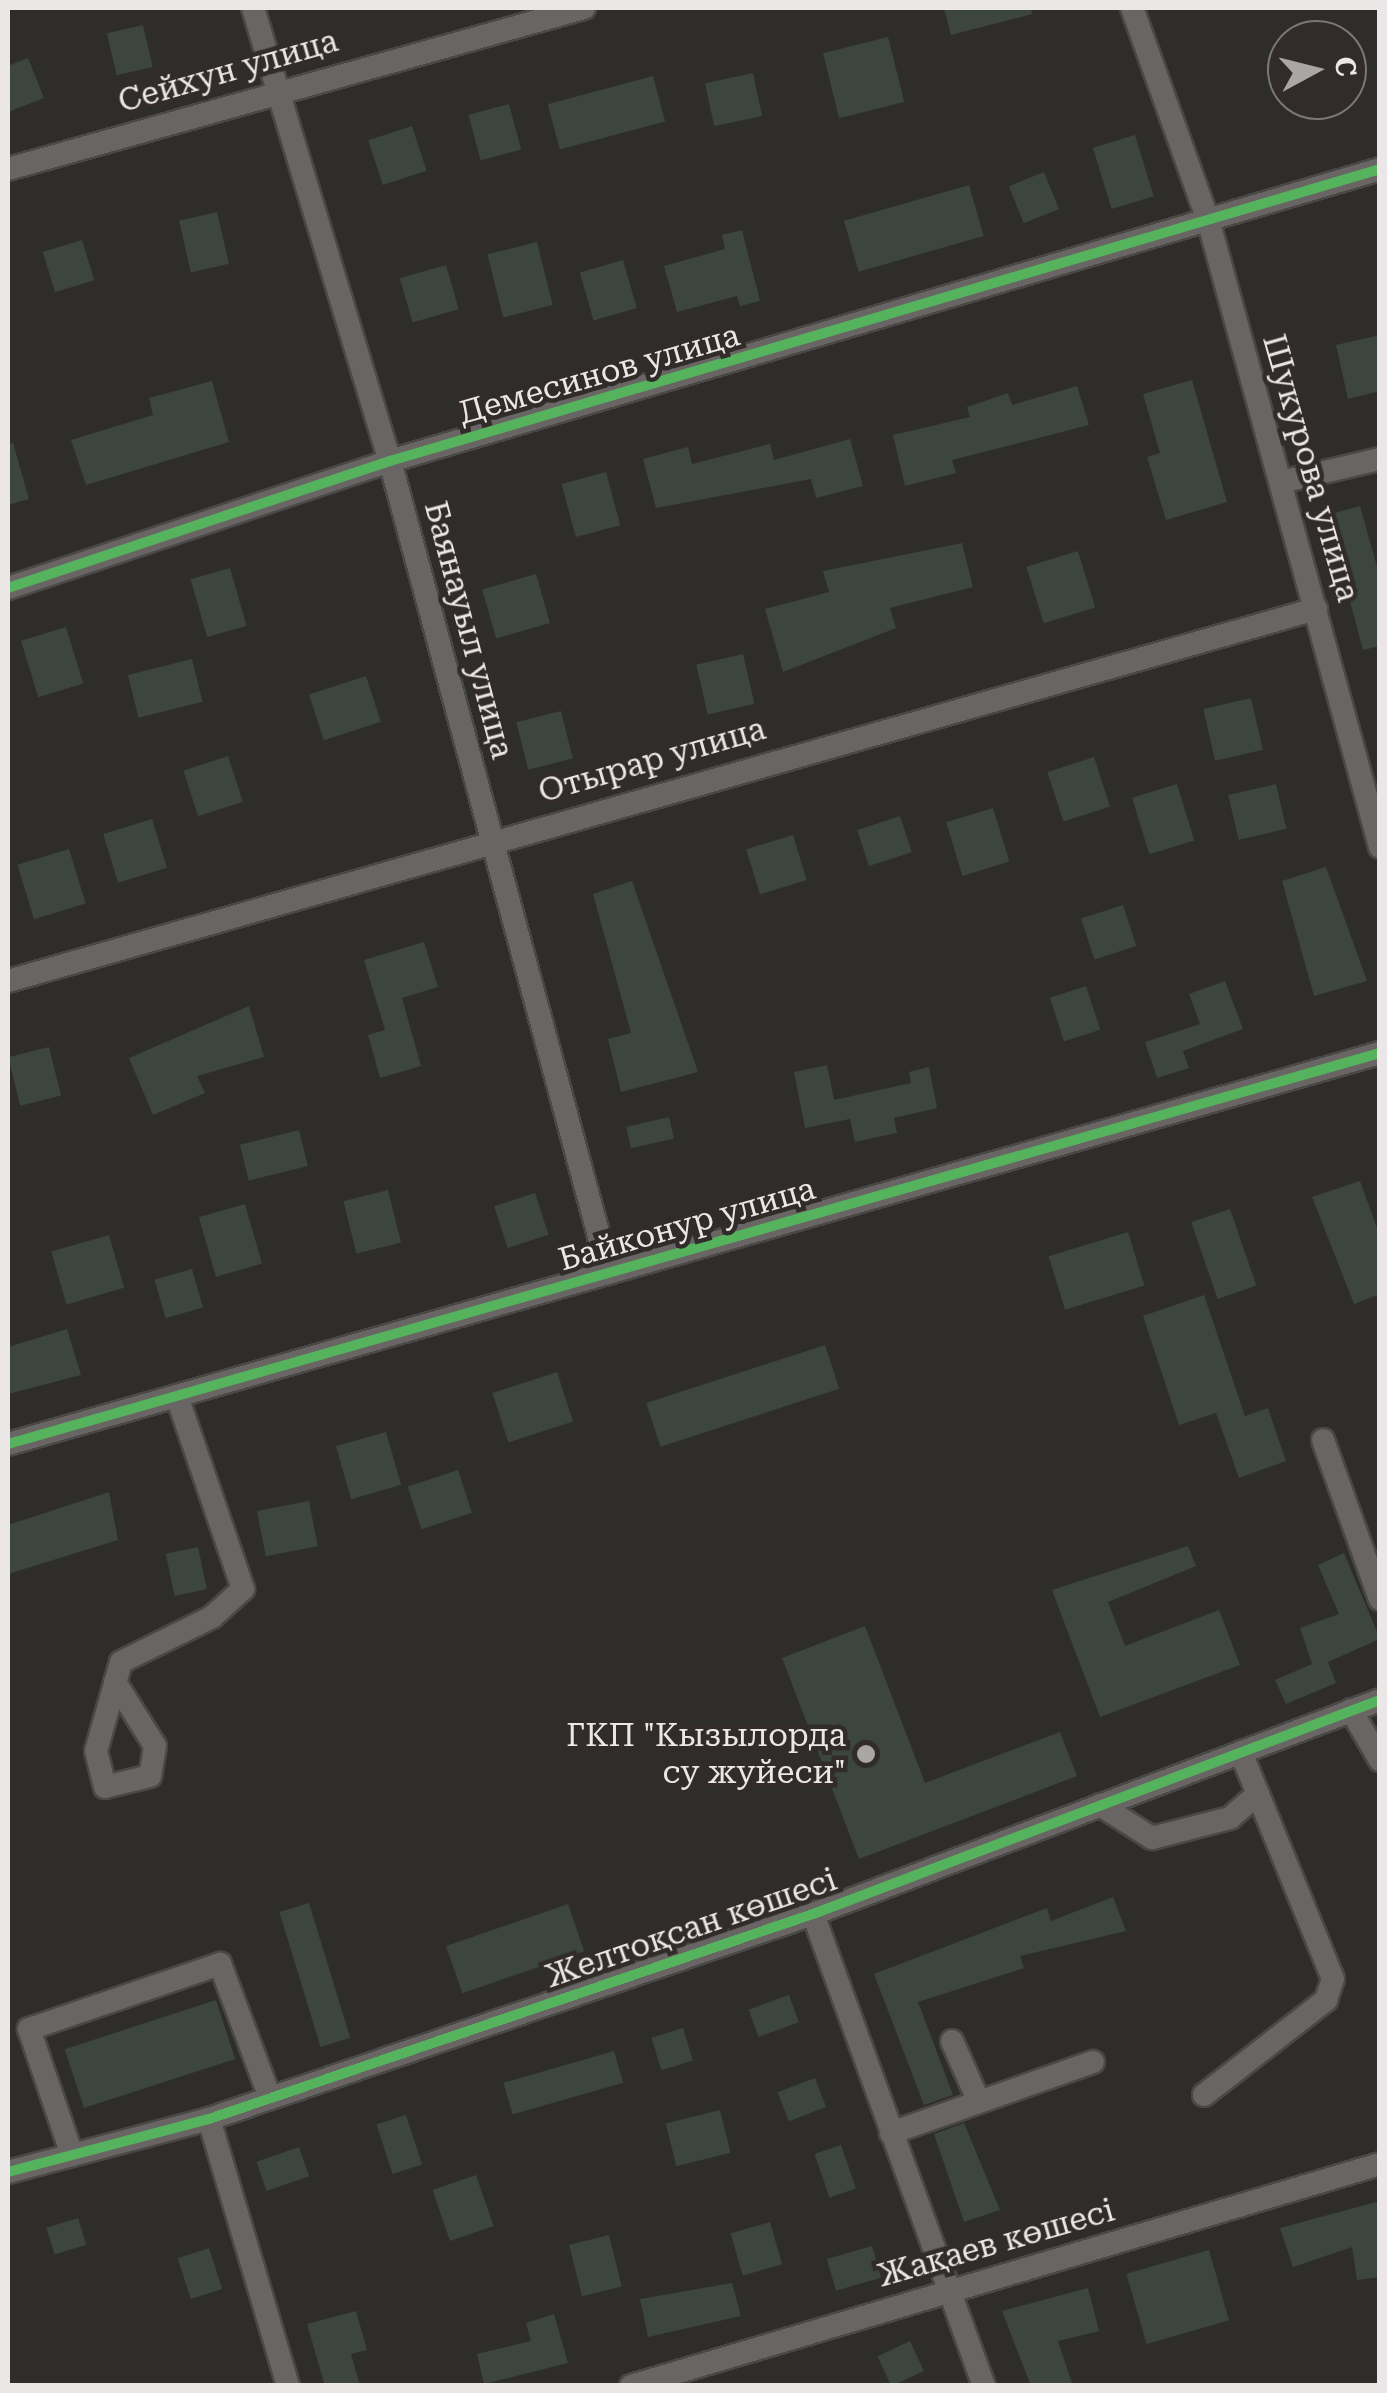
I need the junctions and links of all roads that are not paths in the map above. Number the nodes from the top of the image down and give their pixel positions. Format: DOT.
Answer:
graph roads {
  1 [pos="253,8"];
  2 [pos="584,8"];
  3 [pos="1132,8"];
  4 [pos="278,90"];
  5 [pos="8,169"];
  6 [pos="1380,169"];
  7 [pos="1209,223"];
  8 [pos="1380,459"];
  9 [pos="390,461"];
  10 [pos="1281,482"];
  11 [pos="8,588"];
  12 [pos="1316,609"];
  13 [pos="492,838"];
  14 [pos="1380,848"];
  15 [pos="8,981"];
  16 [pos="1380,1053"];
  17 [pos="609,1273"];
  18 [pos="177,1396"];
  19 [pos="1323,1440"];
  20 [pos="8,1444"];
  21 [pos="1380,1599"];
  22 [pos="116,1682"];
  23 [pos="1380,1700"];
  24 [pos="1352,1710"];
  25 [pos="1242,1752"];
  26 [pos="1380,1760"];
  27 [pos="1258,1794"];
  28 [pos="1100,1805"];
  29 [pos="813,1914"];
  30 [pos="952,2041"];
  31 [pos="1094,2062"];
  32 [pos="1204,2095"];
  33 [pos="270,2098"];
  34 [pos="978,2100"];
  35 [pos="208,2119"];
  36 [pos="892,2133"];
  37 [pos="72,2155"];
  38 [pos="1380,2164"];
  39 [pos="8,2172"];
  40 [pos="948,2291"];
  41 [pos="288,2386"];
  42 [pos="631,2386"];
  43 [pos="984,2386"];
  1 -- 4 [label="street, Баянауыл улица"];
  2 -- 4 [label="street, Сейхун улица"];
  3 -- 7 [label="street, Шукурова улица"];
  4 -- 5 [label="street, Сейхун улица"];
  4 -- 9 [label="street, Баянауыл улица"];
  6 -- 7 [label="street, Демесинов улица"];
  7 -- 9 [label="street, Демесинов улица"];
  7 -- 10 [label="street, Шукурова улица"];
  8 -- 10 [label="street"];
  9 -- 11 [label="street, Демесинов улица"];
  9 -- 13 [label="street, Баянауыл улица"];
  10 -- 12 [label="street, Шукурова улица"];
  12 -- 13 [label="street, Отырар улица"];
  12 -- 14 [label="street, Шукурова улица"];
  13 -- 15 [label="street, Отырар улица"];
  13 -- 17 [label="street, Баянауыл улица"];
  16 -- 17 [label="street, Байконур улица"];
  17 -- 18 [label="street, Байконур улица"];
  18 -- 20 [label="street, Байконур улица"];
  18 -- 22 [label="street"];
  19 -- 21 [label="street"];
  23 -- 24 [label="street, Желтоқсан көшесі"];
  24 -- 25 [label="street, Желтоқсан көшесі"];
  24 -- 26 [label="street"];
  25 -- 27 [label="street"];
  25 -- 28 [label="street, Желтоқсан көшесі"];
  27 -- 28 [label="street"];
  27 -- 32 [label="street"];
  28 -- 29 [label="street, Желтоқсан көшесі"];
  29 -- 33 [label="street, Желтоқсан көшесі"];
  29 -- 36 [label="street"];
  30 -- 34 [label="street"];
  31 -- 34 [label="street"];
  33 -- 35 [label="street, Желтоқсан көшесі"];
  33 -- 37 [label="street"];
  34 -- 36 [label="street"];
  35 -- 37 [label="street, Желтоқсан көшесі"];
  35 -- 41 [label="street"];
  36 -- 40 [label="street"];
  37 -- 39 [label="street, Желтоқсан көшесі"];
  38 -- 40 [label="street, Жақаев көшесі"];
  40 -- 42 [label="street, Жақаев көшесі"];
  40 -- 43 [label="street"];
}
